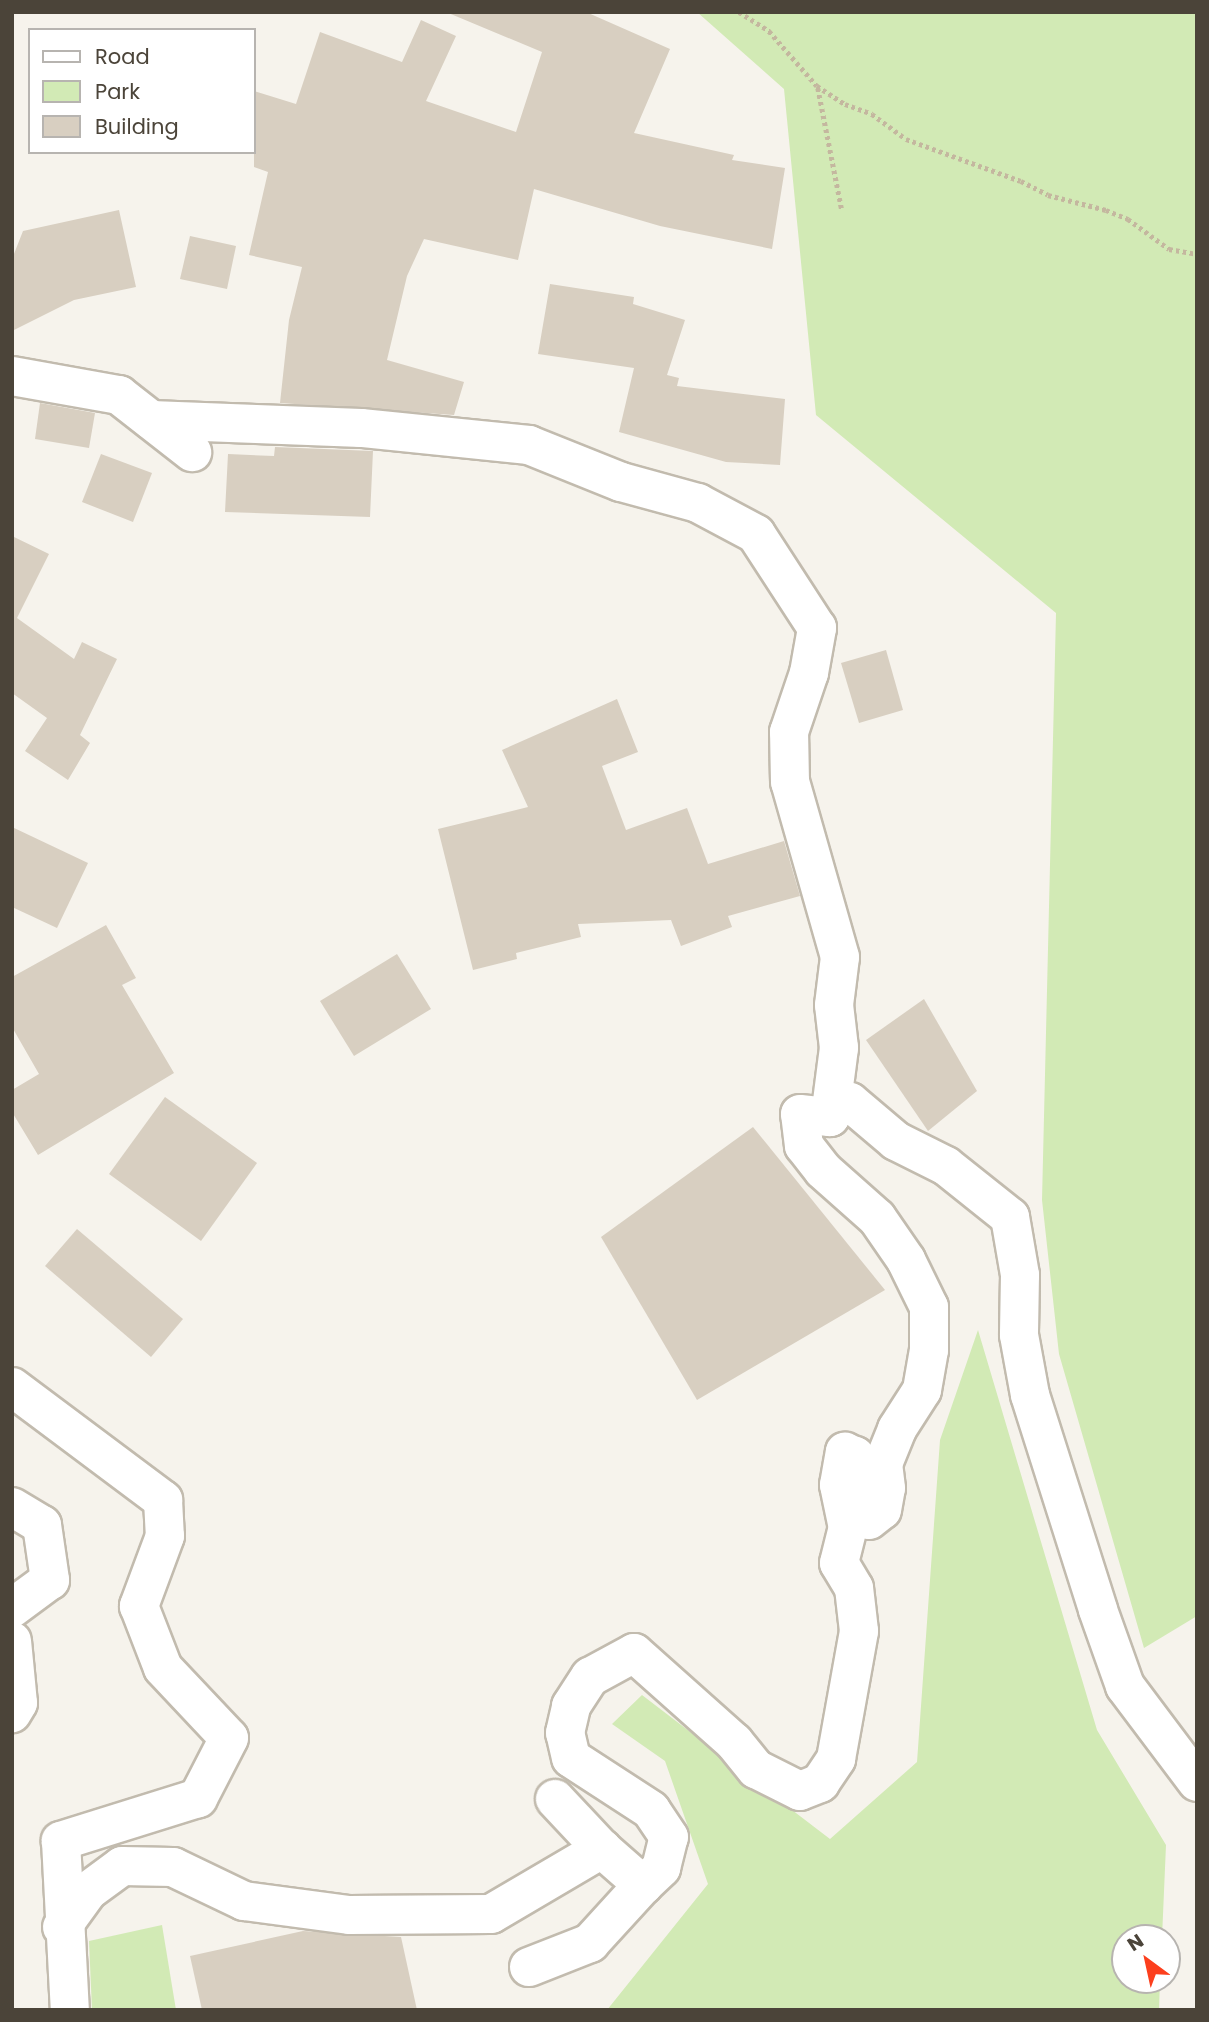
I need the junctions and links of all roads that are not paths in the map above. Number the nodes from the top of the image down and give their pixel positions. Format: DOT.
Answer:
graph roads {
  1 [pos="12,376"];
  2 [pos="150,420"];
  3 [pos="192,452"];
  4 [pos="830,1117"];
  5 [pos="12,1387"];
  6 [pos="12,1507"];
  7 [pos="12,1608"];
  8 [pos="12,1641"];
  9 [pos="12,1713"];
  10 [pos="1197,1782"];
  11 [pos="555,1799"];
  12 [pos="602,1849"];
  13 [pos="643,1885"];
  14 [pos="62,1927"];
  15 [pos="529,1967"];
  16 [pos="70,2010"];
  1 -- 2 [label="street"];
  2 -- 3 [label="street"];
  2 -- 4 [label="street"];
  4 -- 10 [label="street"];
  4 -- 13 [label="street"];
  5 -- 14 [label="street"];
  6 -- 7 [label="street"];
  8 -- 9 [label="street"];
  11 -- 12 [label="street"];
  12 -- 13 [label="street"];
  12 -- 14 [label="street"];
  13 -- 15 [label="street"];
  14 -- 16 [label="street"];
}
